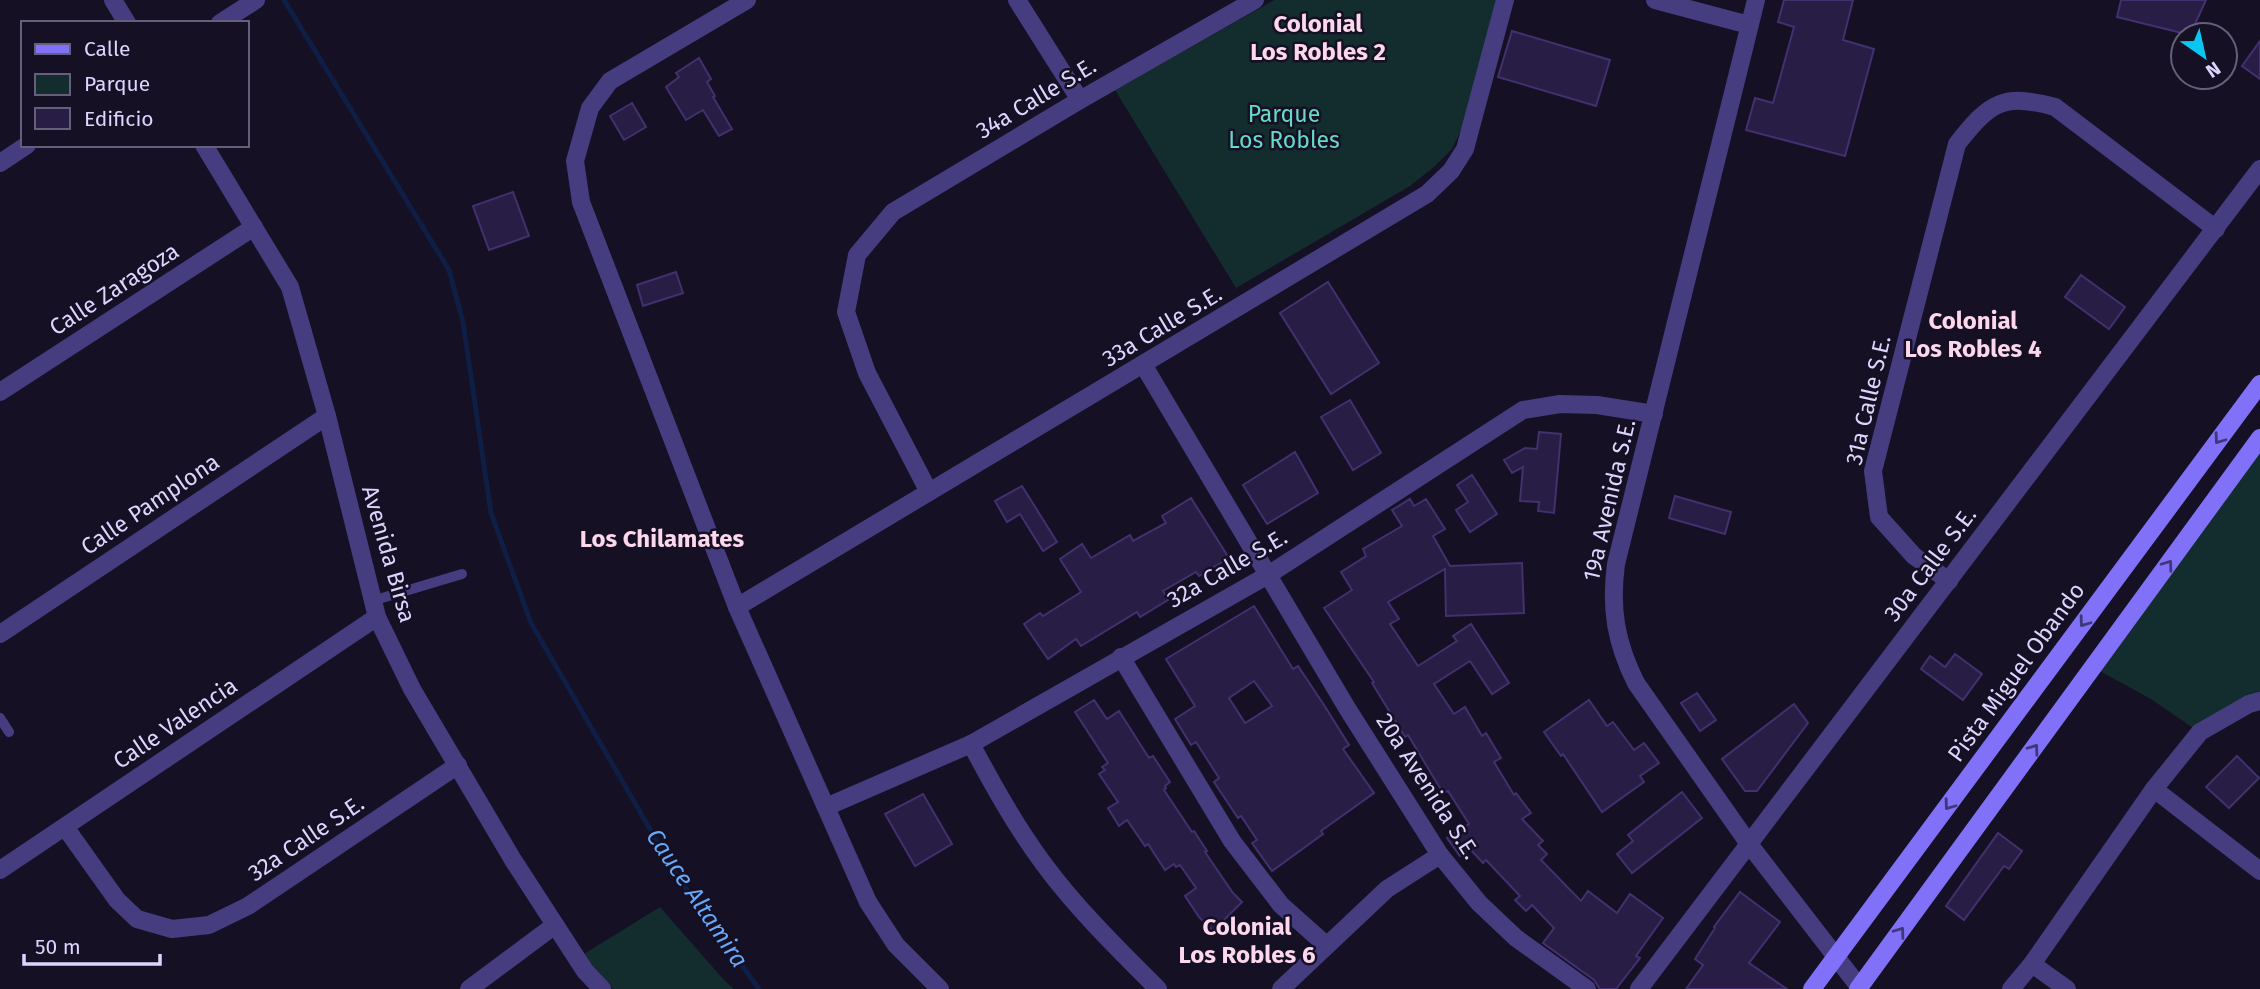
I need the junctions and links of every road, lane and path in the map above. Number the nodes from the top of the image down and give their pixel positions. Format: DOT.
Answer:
graph roads {
  1 [pos="113,0"];
  2 [pos="256,0"];
  3 [pos="747,0"];
  4 [pos="1017,0"];
  5 [pos="1255,0"];
  6 [pos="1505,0"];
  7 [pos="1655,0"];
  8 [pos="1756,0"];
  9 [pos="126,21"];
  10 [pos="223,21"];
  11 [pos="1749,24"];
  12 [pos="1080,100"];
  13 [pos="24,147"];
  14 [pos="205,147"];
  15 [pos="0,163"];
  16 [pos="2260,169"];
  17 [pos="254,227"];
  18 [pos="2216,229"];
  19 [pos="1144,366"];
  20 [pos="2260,384"];
  21 [pos="0,392"];
  22 [pos="1654,414"];
  23 [pos="327,416"];
  24 [pos="2260,439"];
  25 [pos="929,492"];
  26 [pos="462,575"];
  27 [pos="1268,575"];
  28 [pos="1949,581"];
  29 [pos="737,607"];
  30 [pos="374,609"];
  31 [pos="0,634"];
  32 [pos="1121,657"];
  33 [pos="2260,701"];
  34 [pos="0,718"];
  35 [pos="9,732"];
  36 [pos="971,744"];
  37 [pos="457,765"];
  38 [pos="2154,789"];
  39 [pos="826,807"];
  40 [pos="65,827"];
  41 [pos="1749,844"];
  42 [pos="1440,855"];
  43 [pos="0,870"];
  44 [pos="2260,871"];
  45 [pos="555,925"];
  46 [pos="1326,945"];
  47 [pos="1836,958"];
  48 [pos="2032,964"];
  49 [pos="1860,988"];
  50 [pos="469,989"];
  51 [pos="601,989"];
  52 [pos="940,989"];
  53 [pos="1158,989"];
  54 [pos="1281,989"];
  55 [pos="1587,989"];
  56 [pos="1639,989"];
  57 [pos="1812,989"];
  58 [pos="2011,989"];
  59 [pos="2067,989"];
  1 -- 9 [label="street"];
  2 -- 10 [label="street"];
  3 -- 29 [label="street"];
  4 -- 12 [label="street"];
  5 -- 12 [label="street, 34a Calle S.E."];
  6 -- 19 [label="street, 33a Calle S.E."];
  7 -- 11 [label="street"];
  8 -- 11 [label="street, 19a Avenida S.E."];
  11 -- 22 [label="street, 19a Avenida S.E."];
  12 -- 25 [label="street, 34a Calle S.E."];
  13 -- 15 [label="street"];
  14 -- 17 [label="street, Avenida Birsa"];
  16 -- 18 [label="street, 30a Calle S.E."];
  17 -- 21 [label="street, Calle Zaragoza"];
  17 -- 23 [label="street, Avenida Birsa"];
  18 -- 28 [label="street, 30a Calle S.E."];
  18 -- 28 [label="street, 31a Calle S.E."];
  19 -- 25 [label="street, 33a Calle S.E."];
  19 -- 27 [label="street, 20a Avenida S.E."];
  20 -- 47 [label="main road, Pista Miguel Obando, one-way"];
  22 -- 27 [label="street, 32a Calle S.E."];
  22 -- 41 [label="street, 19a Avenida S.E."];
  23 -- 30 [label="street, Avenida Birsa"];
  23 -- 31 [label="street, Calle Pamplona"];
  49 -- 24 [label="main road, one-way"];
  25 -- 29 [label="street, 33a Calle S.E."];
  26 -- 30 [label="lane"];
  27 -- 32 [label="street, 32a Calle S.E."];
  27 -- 42 [label="street, 20a Avenida S.E."];
  28 -- 41 [label="street, 30a Calle S.E."];
  29 -- 39 [label="street"];
  30 -- 37 [label="street, Avenida Birsa"];
  30 -- 40 [label="street, Calle Valencia"];
  32 -- 36 [label="street, 32a Calle S.E."];
  32 -- 46 [label="street"];
  33 -- 38 [label="street"];
  34 -- 35 [label="lane"];
  36 -- 39 [label="street, 32a Calle S.E."];
  36 -- 53 [label="street"];
  37 -- 40 [label="street, 32a Calle S.E."];
  37 -- 45 [label="street, Avenida Birsa"];
  38 -- 44 [label="street"];
  38 -- 48 [label="street"];
  39 -- 52 [label="street"];
  40 -- 43 [label="street, Calle Valencia"];
  41 -- 47 [label="street, 19a Avenida S.E."];
  41 -- 56 [label="street, 30a Calle S.E."];
  42 -- 46 [label="street"];
  42 -- 55 [label="street, 20a Avenida S.E."];
  45 -- 50 [label="street"];
  45 -- 51 [label="street, Avenida Birsa"];
  46 -- 54 [label="street"];
  47 -- 49 [label="street, 19a Avenida S.E."];
  47 -- 57 [label="main road, Pista Miguel Obando"];
  48 -- 58 [label="street"];
  48 -- 59 [label="street"];
}
